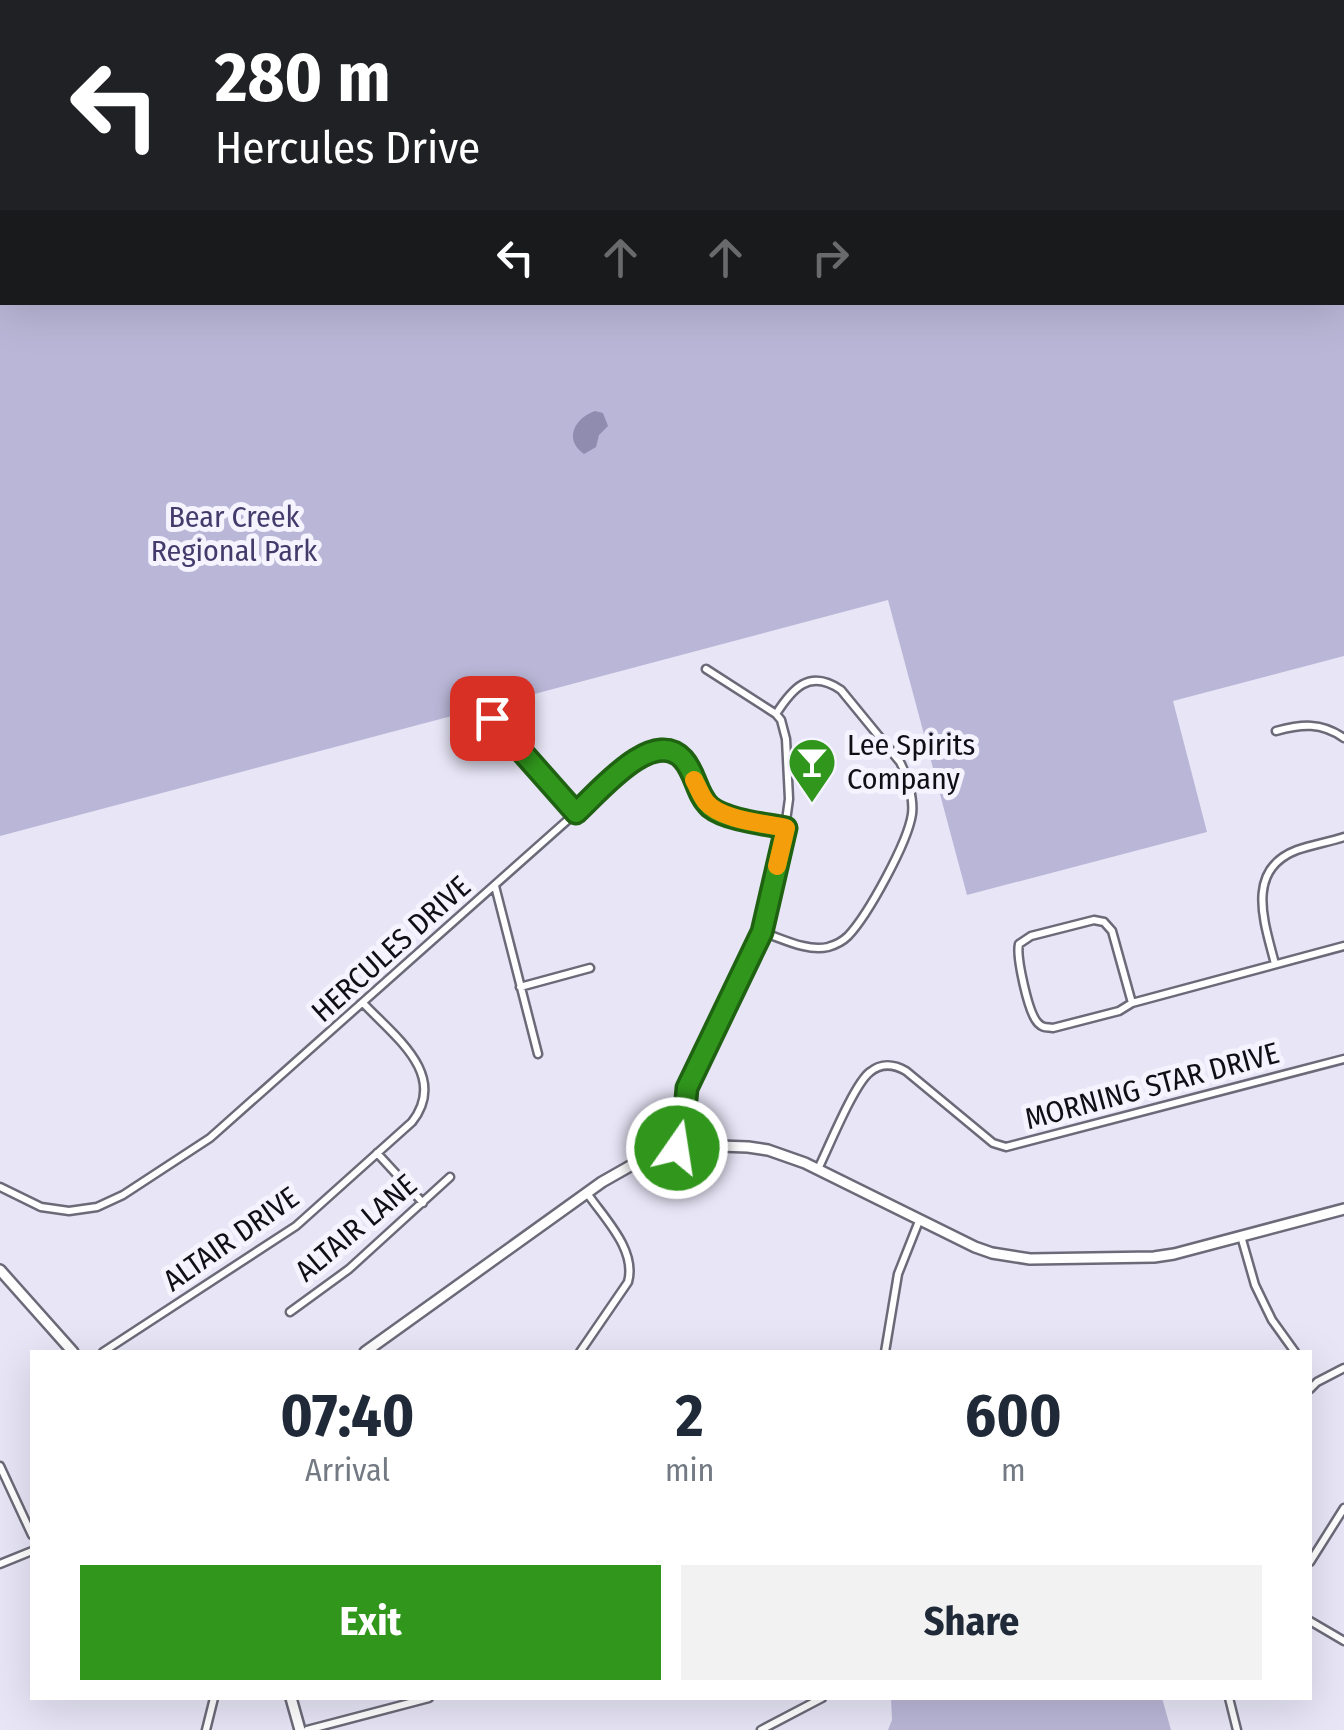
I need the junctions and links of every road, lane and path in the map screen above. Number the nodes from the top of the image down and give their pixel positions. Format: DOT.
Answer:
graph roads {
  1 [pos="706,670"];
  2 [pos="776,714"];
  3 [pos="492,718"];
  4 [pos="1276,731"];
  5 [pos="1344,738"];
  6 [pos="576,813"];
  7 [pos="786,828"];
  8 [pos="1344,837"];
  9 [pos="495,886"];
  10 [pos="762,932"];
  11 [pos="1344,946"];
  12 [pos="1275,964"];
  13 [pos="590,968"];
  14 [pos="520,987"];
  15 [pos="1132,1003"];
  16 [pos="364,1004"];
  17 [pos="538,1054"];
  18 [pos="1344,1059"];
  19 [pos="691,1145"];
  20 [pos="377,1153"];
  21 [pos="818,1169"];
  22 [pos="450,1178"];
  23 [pos="0,1188"];
  24 [pos="586,1193"];
  25 [pos="423,1203"];
  26 [pos="1344,1208"];
  27 [pos="919,1221"];
  28 [pos="1240,1236"];
  29 [pos="0,1270"];
  30 [pos="290,1312"];
  31 [pos="72,1350"];
  32 [pos="107,1350"];
  33 [pos="368,1350"];
  34 [pos="581,1350"];
  35 [pos="885,1350"];
  36 [pos="1294,1350"];
  37 [pos="1344,1368"];
  38 [pos="1313,1386"];
  39 [pos="0,1466"];
  40 [pos="1344,1508"];
  41 [pos="1341,1518"];
  42 [pos="30,1531"];
  43 [pos="30,1553"];
  44 [pos="1312,1559"];
  45 [pos="0,1564"];
  46 [pos="1312,1621"];
  47 [pos="1344,1641"];
  48 [pos="214,1700"];
  49 [pos="292,1700"];
  50 [pos="421,1700"];
  51 [pos="818,1700"];
  52 [pos="1230,1700"];
  53 [pos="206,1730"];
  54 [pos="304,1730"];
  55 [pos="761,1730"];
  56 [pos="1237,1730"];
  1 -- 2 [label="street"];
  2 -- 7 [label="street"];
  2 -- 10 [label="street"];
  3 -- 6 [label="street"];
  4 -- 5 [label="street"];
  6 -- 7 [label="street, HERCULES DRIVE"];
  6 -- 9 [label="street, HERCULES DRIVE"];
  7 -- 10 [label="street"];
  8 -- 12 [label="street"];
  9 -- 14 [label="street"];
  9 -- 16 [label="street, HERCULES DRIVE"];
  10 -- 19 [label="street"];
  11 -- 12 [label="street"];
  12 -- 15 [label="street"];
  13 -- 14 [label="street"];
  14 -- 17 [label="street"];
  15 -- 15 [label="street"];
  16 -- 20 [label="street, ALTAIR DRIVE"];
  16 -- 23 [label="street, HERCULES DRIVE"];
  18 -- 21 [label="street, MORNING STAR DRIVE"];
  19 -- 21 [label="street"];
  19 -- 24 [label="street"];
  20 -- 25 [label="street"];
  20 -- 32 [label="street, ALTAIR DRIVE"];
  21 -- 27 [label="street"];
  22 -- 25 [label="street, ALTAIR LANE"];
  24 -- 33 [label="street"];
  24 -- 34 [label="street"];
  25 -- 30 [label="street, ALTAIR LANE"];
  26 -- 28 [label="street"];
  27 -- 28 [label="street"];
  27 -- 35 [label="street"];
  28 -- 36 [label="street"];
  29 -- 31 [label="street"];
  37 -- 38 [label="street"];
  39 -- 42 [label="street"];
  40 -- 41 [label="street"];
  41 -- 44 [label="street"];
  43 -- 45 [label="street"];
  46 -- 47 [label="street"];
  48 -- 53 [label="street"];
  49 -- 54 [label="street"];
  50 -- 54 [label="street"];
  51 -- 55 [label="street"];
  52 -- 56 [label="street"];
}
